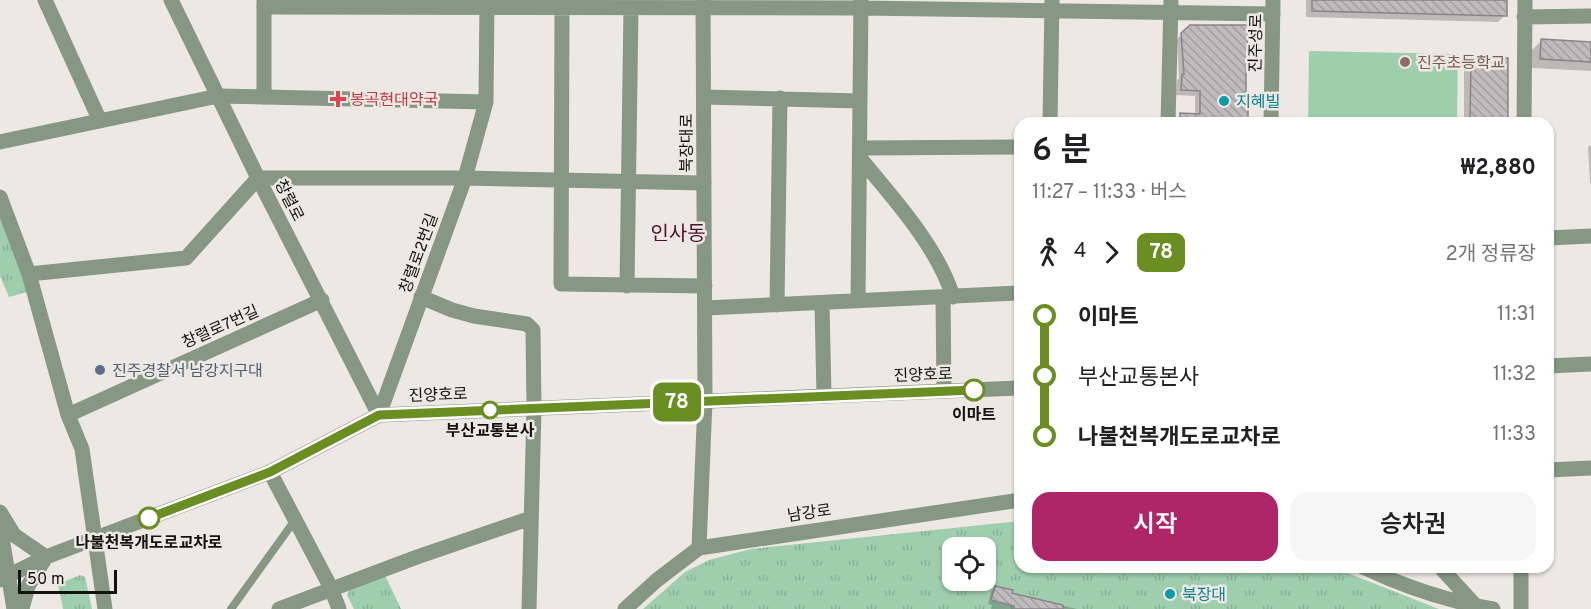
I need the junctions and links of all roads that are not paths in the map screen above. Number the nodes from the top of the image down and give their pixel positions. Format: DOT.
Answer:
graph roads {
  1 [pos="45,0"];
  2 [pos="171,0"];
  3 [pos="1525,0"];
  4 [pos="264,4"];
  5 [pos="487,4"];
  6 [pos="704,4"];
  7 [pos="861,4"];
  8 [pos="1052,6"];
  9 [pos="1171,6"];
  10 [pos="1273,7"];
  11 [pos="562,8"];
  12 [pos="631,8"];
  13 [pos="1591,16"];
  14 [pos="1524,17"];
  15 [pos="218,96"];
  16 [pos="264,97"];
  17 [pos="704,97"];
  18 [pos="780,98"];
  19 [pos="859,101"];
  20 [pos="486,102"];
  21 [pos="1050,117"];
  22 [pos="1168,117"];
  23 [pos="1271,117"];
  24 [pos="1524,117"];
  25 [pos="100,121"];
  26 [pos="0,142"];
  27 [pos="1014,147"];
  28 [pos="860,153"];
  29 [pos="258,178"];
  30 [pos="465,178"];
  31 [pos="561,180"];
  32 [pos="630,182"];
  33 [pos="704,183"];
  34 [pos="0,196"];
  35 [pos="1591,236"];
  36 [pos="1554,238"];
  37 [pos="29,274"];
  38 [pos="627,286"];
  39 [pos="705,286"];
  40 [pos="1014,293"];
  41 [pos="422,297"];
  42 [pos="948,297"];
  43 [pos="322,300"];
  44 [pos="858,301"];
  45 [pos="822,303"];
  46 [pos="777,305"];
  47 [pos="705,308"];
  48 [pos="1591,364"];
  49 [pos="1554,366"];
  50 [pos="1014,388"];
  51 [pos="944,391"];
  52 [pos="824,396"];
  53 [pos="705,401"];
  54 [pos="534,408"];
  55 [pos="68,415"];
  56 [pos="379,415"];
  57 [pos="1591,468"];
  58 [pos="1554,470"];
  59 [pos="270,472"];
  60 [pos="1014,501"];
  61 [pos="0,512"];
  62 [pos="531,518"];
  63 [pos="295,520"];
  64 [pos="0,526"];
  65 [pos="95,538"];
  66 [pos="699,548"];
  67 [pos="46,557"];
  68 [pos="1376,573"];
  69 [pos="1446,573"];
  70 [pos="1521,573"];
  71 [pos="4,579"];
  72 [pos="331,588"];
  73 [pos="1476,606"];
  74 [pos="14,609"];
  75 [pos="22,609"];
  76 [pos="105,609"];
  77 [pos="231,609"];
  78 [pos="279,609"];
  79 [pos="339,609"];
  80 [pos="529,609"];
  81 [pos="625,609"];
  82 [pos="1493,609"];
  83 [pos="1521,609"];
  1 -- 25 [label="street"];
  2 -- 15 [label="street, 창렬로"];
  3 -- 14 [label="street"];
  4 -- 5 [label="street"];
  4 -- 16 [label="street"];
  5 -- 11 [label="street"];
  5 -- 20 [label="street, 창렬로2번길"];
  6 -- 7 [label="street"];
  6 -- 12 [label="street"];
  6 -- 17 [label="street, 북장대로"];
  7 -- 8 [label="street"];
  7 -- 19 [label="street"];
  8 -- 9 [label="street"];
  8 -- 21 [label="street"];
  9 -- 10 [label="street"];
  9 -- 22 [label="street"];
  10 -- 23 [label="street, 진주성로"];
  11 -- 12 [label="street"];
  11 -- 31 [label="street"];
  12 -- 32 [label="street"];
  13 -- 14 [label="street"];
  14 -- 24 [label="street"];
  15 -- 16 [label="street"];
  15 -- 25 [label="street"];
  15 -- 29 [label="street, 창렬로"];
  16 -- 20 [label="street"];
  17 -- 18 [label="street"];
  17 -- 33 [label="street, 북장대로"];
  18 -- 19 [label="street"];
  18 -- 46 [label="street"];
  19 -- 28 [label="street"];
  20 -- 30 [label="street, 창렬로2번길"];
  25 -- 26 [label="street"];
  27 -- 28 [label="street"];
  28 -- 42 [label="street"];
  28 -- 44 [label="street"];
  29 -- 30 [label="street"];
  29 -- 37 [label="street"];
  29 -- 43 [label="street, 창렬로"];
  30 -- 31 [label="street"];
  30 -- 41 [label="street, 창렬로2번길"];
  31 -- 32 [label="street"];
  31 -- 38 [label="street"];
  32 -- 33 [label="street"];
  32 -- 38 [label="street"];
  33 -- 39 [label="street, 북장대로"];
  34 -- 37 [label="street"];
  35 -- 36 [label="street"];
  37 -- 55 [label="street"];
  38 -- 39 [label="street"];
  39 -- 47 [label="street, 북장대로"];
  40 -- 42 [label="street"];
  41 -- 54 [label="street"];
  41 -- 56 [label="street, 창렬로2번길"];
  42 -- 44 [label="street"];
  42 -- 51 [label="street"];
  43 -- 55 [label="street, 창렬로7번길"];
  43 -- 56 [label="street, 창렬로"];
  44 -- 45 [label="street"];
  45 -- 46 [label="street"];
  45 -- 52 [label="street"];
  46 -- 47 [label="street"];
  47 -- 53 [label="street, 북장대로"];
  48 -- 49 [label="street"];
  50 -- 51 [label="street, 진양호로"];
  51 -- 52 [label="street, 진양호로"];
  52 -- 53 [label="street, 진양호로"];
  53 -- 54 [label="street, 진양호로"];
  53 -- 66 [label="street, 북장대로"];
  54 -- 56 [label="street, 진양호로"];
  54 -- 62 [label="street"];
  55 -- 65 [label="street"];
  56 -- 59 [label="street, 진양호로"];
  57 -- 58 [label="street"];
  59 -- 63 [label="street"];
  59 -- 65 [label="street, 진양호로"];
  60 -- 66 [label="street, 남강로"];
  61 -- 67 [label="street"];
  62 -- 72 [label="street"];
  62 -- 80 [label="street"];
  63 -- 72 [label="street"];
  63 -- 77 [label="lane"];
  64 -- 71 [label="street"];
  65 -- 67 [label="street, 진양호로"];
  65 -- 76 [label="street"];
  66 -- 81 [label="street, 남강로"];
  67 -- 71 [label="street, 진양호로"];
  67 -- 75 [label="street"];
  68 -- 73 [label="street"];
  69 -- 73 [label="street"];
  70 -- 83 [label="street"];
  71 -- 74 [label="street"];
  72 -- 78 [label="street"];
  72 -- 79 [label="street"];
  73 -- 82 [label="street"];
}
